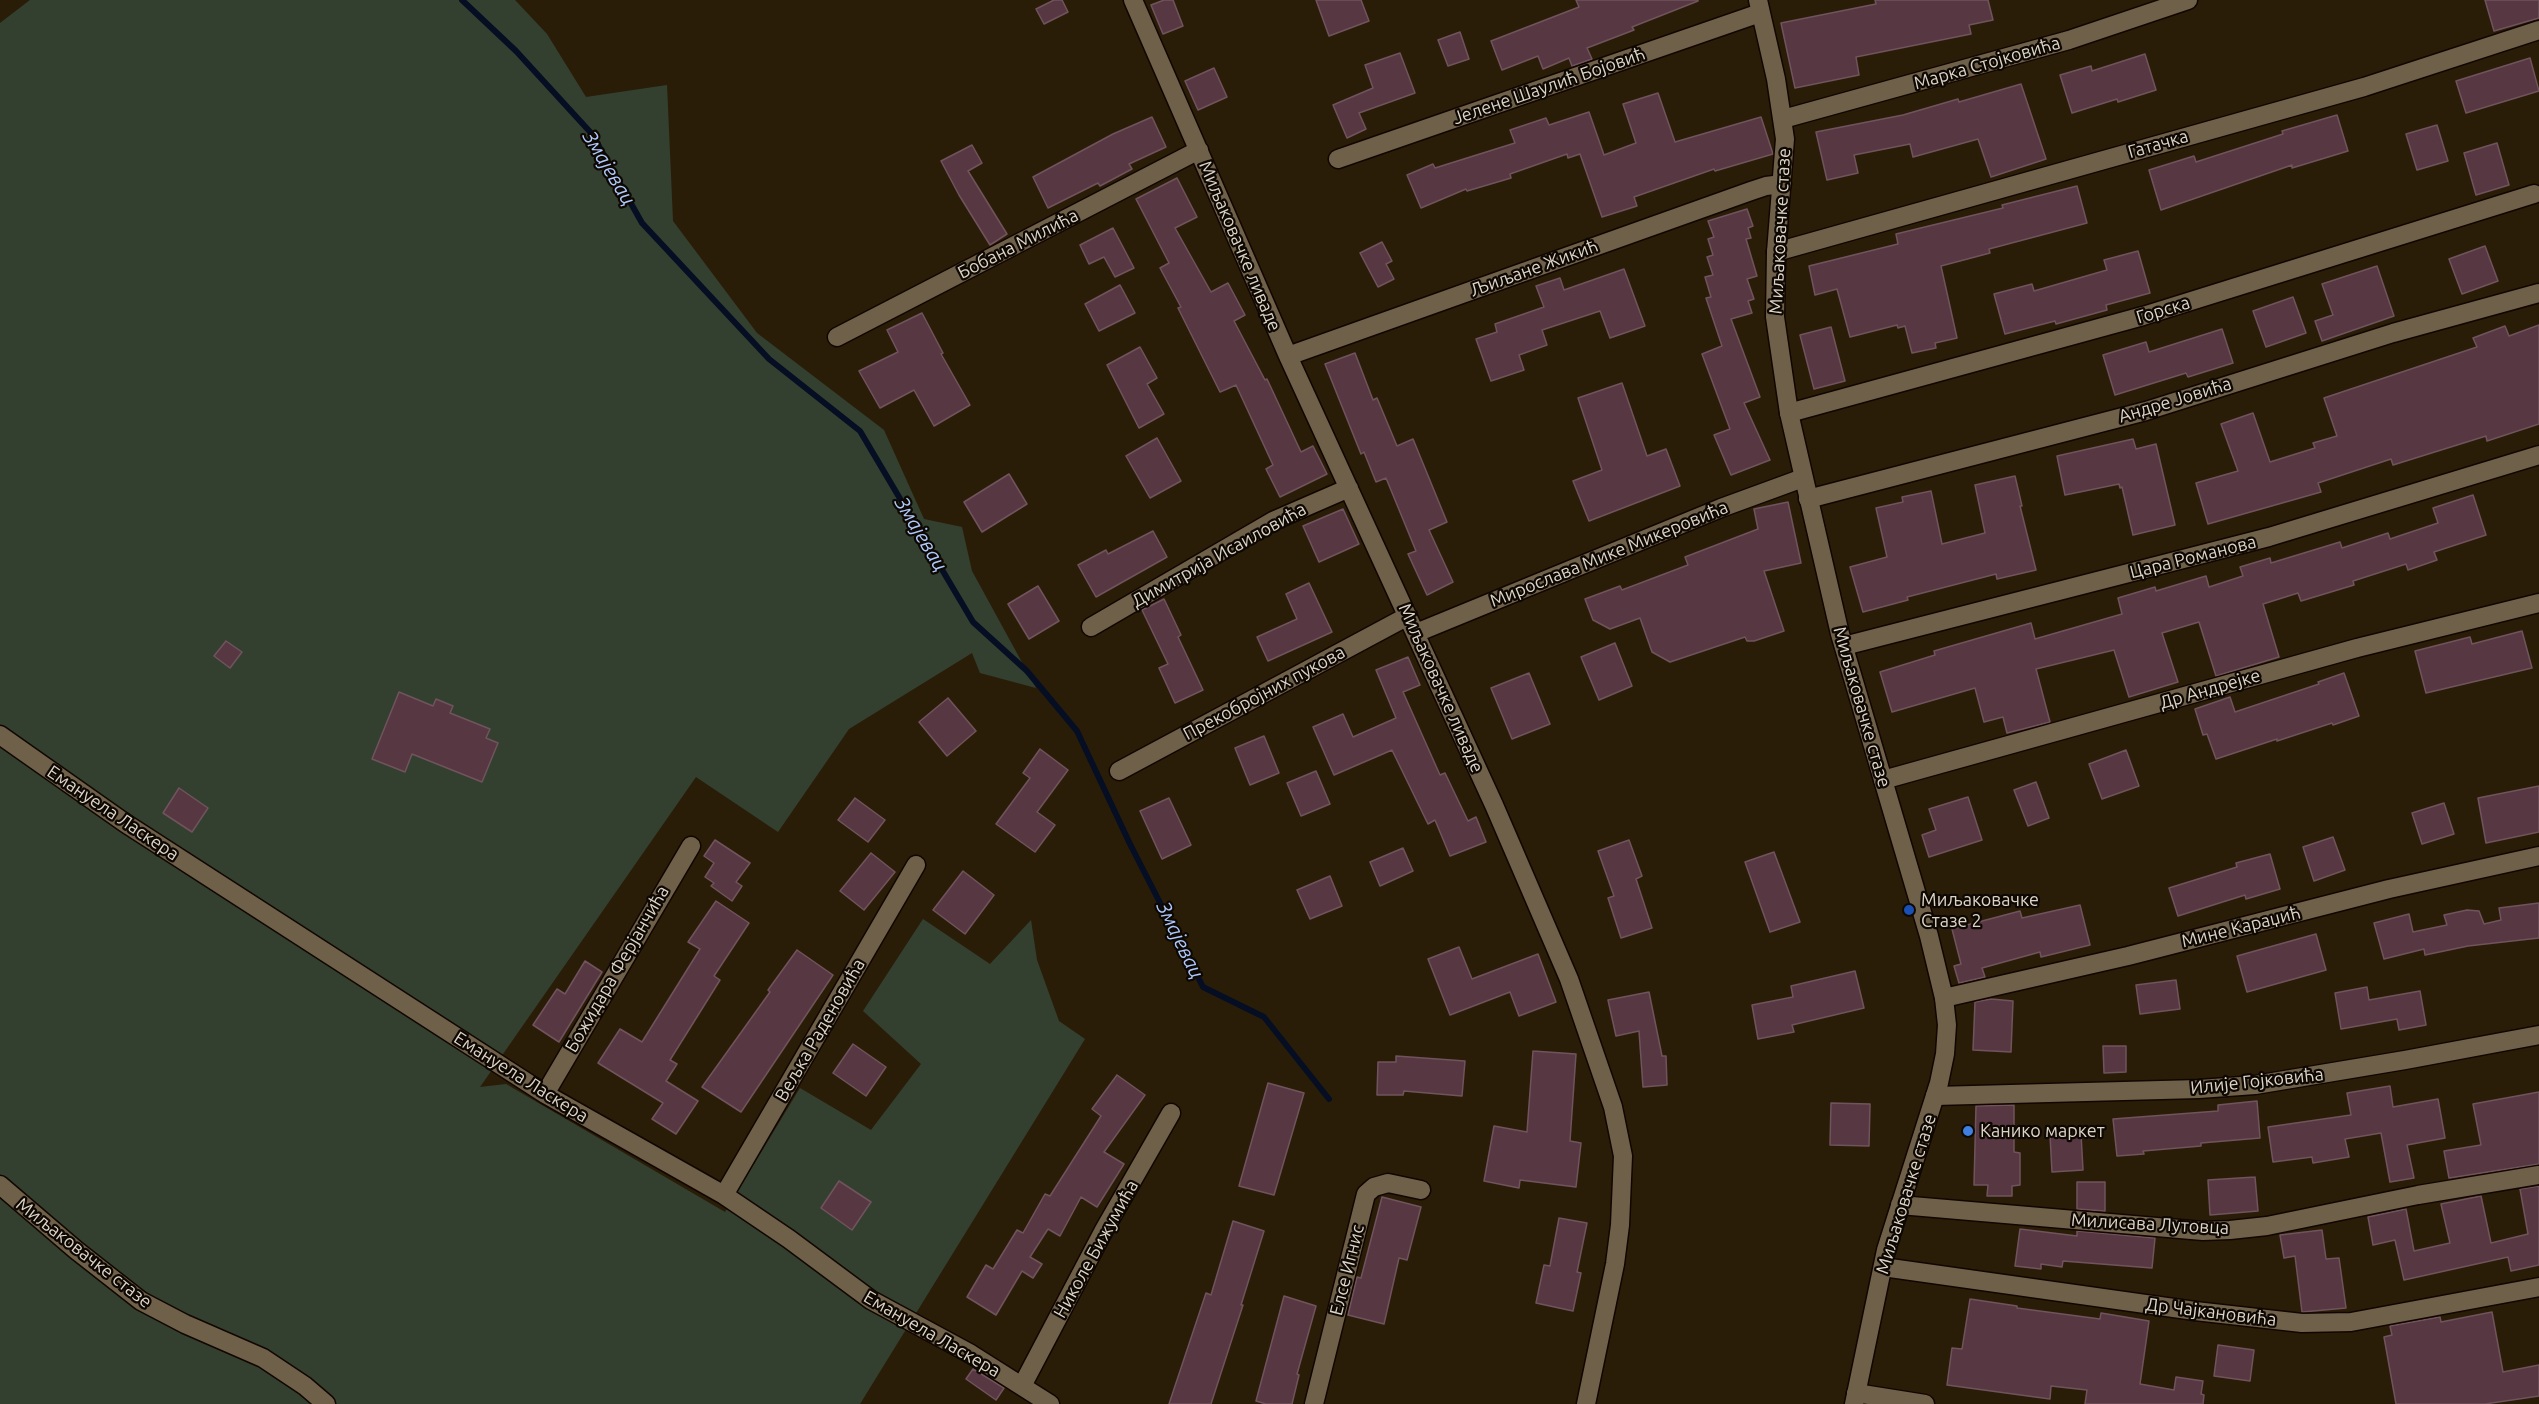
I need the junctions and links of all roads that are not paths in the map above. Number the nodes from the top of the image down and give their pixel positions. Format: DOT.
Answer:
graph roads {
  1 [pos="1133,0"];
  2 [pos="2188,0"];
  3 [pos="1759,6"];
  4 [pos="2539,30"];
  5 [pos="1783,119"];
  6 [pos="1199,150"];
  7 [pos="1338,159"];
  8 [pos="1782,184"];
  9 [pos="2534,194"];
  10 [pos="1776,252"];
  11 [pos="2539,292"];
  12 [pos="837,337"];
  13 [pos="1288,356"];
  14 [pos="1789,413"];
  15 [pos="2539,455"];
  16 [pos="1803,478"];
  17 [pos="1349,488"];
  18 [pos="1808,499"];
  19 [pos="2539,603"];
  20 [pos="1408,616"];
  21 [pos="1091,627"];
  22 [pos="1416,633"];
  23 [pos="1844,646"];
  24 [pos="0,735"];
  25 [pos="1119,771"];
  26 [pos="1883,780"];
  27 [pos="691,846"];
  28 [pos="2539,856"];
  29 [pos="916,865"];
  30 [pos="1944,998"];
  31 [pos="2539,1035"];
  32 [pos="545,1094"];
  33 [pos="1935,1096"];
  34 [pos="1171,1113"];
  35 [pos="2539,1174"];
  36 [pos="0,1185"];
  37 [pos="1421,1190"];
  38 [pos="724,1195"];
  39 [pos="1900,1205"];
  40 [pos="1883,1267"];
  41 [pos="2539,1287"];
  42 [pos="1022,1386"];
  43 [pos="1855,1398"];
  44 [pos="326,1404"];
  45 [pos="1050,1404"];
  46 [pos="1314,1404"];
  47 [pos="1586,1404"];
  48 [pos="1925,1404"];
  1 -- 6 [label="street, Миљаковачке ливаде"];
  2 -- 5 [label="street, Марка Стојковића"];
  3 -- 5 [label="street, Миљаковачке стазе"];
  3 -- 7 [label="street, Јелене Шаулић Бојовић"];
  4 -- 10 [label="street, Гатачка"];
  5 -- 8 [label="street, Миљаковачке стазе"];
  6 -- 12 [label="street, Бобана Милића"];
  6 -- 13 [label="street, Миљаковачке ливаде"];
  8 -- 10 [label="street, Миљаковачке стазе"];
  8 -- 13 [label="street, Љиљане Жикић"];
  9 -- 14 [label="street, Горска"];
  10 -- 14 [label="street, Миљаковачке стазе"];
  11 -- 18 [label="street, Андре Јовића"];
  13 -- 17 [label="street, Миљаковачке ливаде"];
  14 -- 16 [label="street, Миљаковачке стазе"];
  15 -- 23 [label="street, Цара Романова"];
  16 -- 18 [label="street, Миљаковачке стазе"];
  16 -- 22 [label="street, Мирослава Мике Микеровића"];
  17 -- 20 [label="street, Миљаковачке ливаде"];
  17 -- 21 [label="street, Димитрија Исаиловића"];
  18 -- 23 [label="street, Миљаковачке стазе"];
  19 -- 26 [label="street, Др Андрејке"];
  20 -- 22 [label="street, Миљаковачке ливаде"];
  20 -- 25 [label="street, Прекобројних пукова"];
  22 -- 47 [label="street, Миљаковачке ливаде"];
  23 -- 26 [label="street, Миљаковачке стазе"];
  24 -- 32 [label="street, Емануела Ласкера"];
  26 -- 30 [label="street, Миљаковачке стазе"];
  27 -- 32 [label="street, Божидара Ферјанчића"];
  28 -- 30 [label="street, Мине Караџић"];
  29 -- 38 [label="street, Вељка Раденовића"];
  30 -- 33 [label="street, Миљаковачке стазе"];
  31 -- 33 [label="street, Илије Гојковића"];
  32 -- 38 [label="street, Емануела Ласкера"];
  33 -- 39 [label="street, Миљаковачке стазе"];
  34 -- 42 [label="street, Николе Бижумића"];
  35 -- 39 [label="street, Милисава Лутовца"];
  36 -- 44 [label="street, Миљаковачке стазе"];
  37 -- 46 [label="street, Елсе Игнис"];
  38 -- 42 [label="street, Емануела Ласкера"];
  39 -- 40 [label="street, Миљаковачке стазе"];
  40 -- 41 [label="street, Др Чајкановића"];
  40 -- 43 [label="street, Миљаковачке стазе"];
  42 -- 45 [label="street, Емануела Ласкера"];
  43 -- 48 [label="street"];
}
